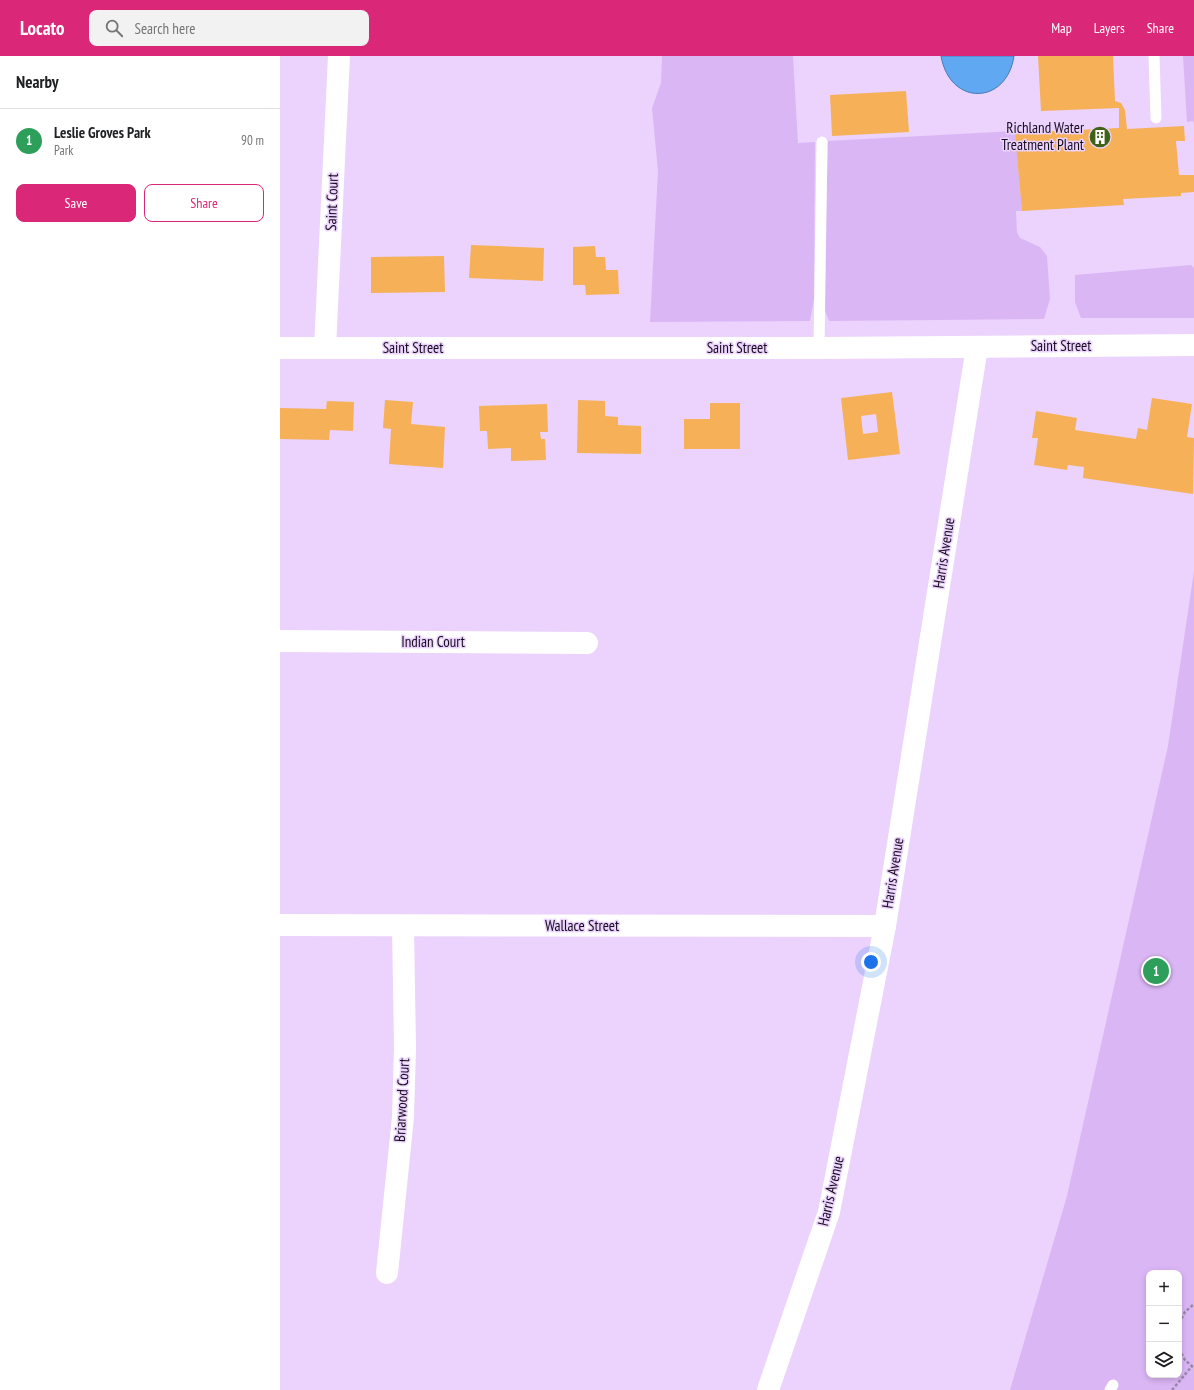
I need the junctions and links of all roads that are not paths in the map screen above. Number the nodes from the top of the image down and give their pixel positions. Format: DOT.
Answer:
graph roads {
  1 [pos="339,56"];
  2 [pos="1154,56"];
  3 [pos="1156,118"];
  4 [pos="822,142"];
  5 [pos="1194,345"];
  6 [pos="977,347"];
  7 [pos="280,348"];
  8 [pos="325,348"];
  9 [pos="819,348"];
  10 [pos="280,641"];
  11 [pos="587,643"];
  12 [pos="280,925"];
  13 [pos="403,926"];
  14 [pos="885,926"];
  15 [pos="387,1273"];
  16 [pos="768,1390"];
  1 -- 8 [label="street, Saint Court"];
  2 -- 3 [label="lane"];
  4 -- 9 [label="lane"];
  5 -- 6 [label="street, Saint Street"];
  6 -- 9 [label="street, Saint Street"];
  6 -- 14 [label="street, Harris Avenue"];
  7 -- 8 [label="street, Saint Street"];
  8 -- 9 [label="street, Saint Street"];
  10 -- 11 [label="street, Indian Court"];
  12 -- 13 [label="street, Wallace Street"];
  13 -- 14 [label="street, Wallace Street"];
  13 -- 15 [label="street, Briarwood Court"];
  14 -- 16 [label="street, Harris Avenue"];
}
